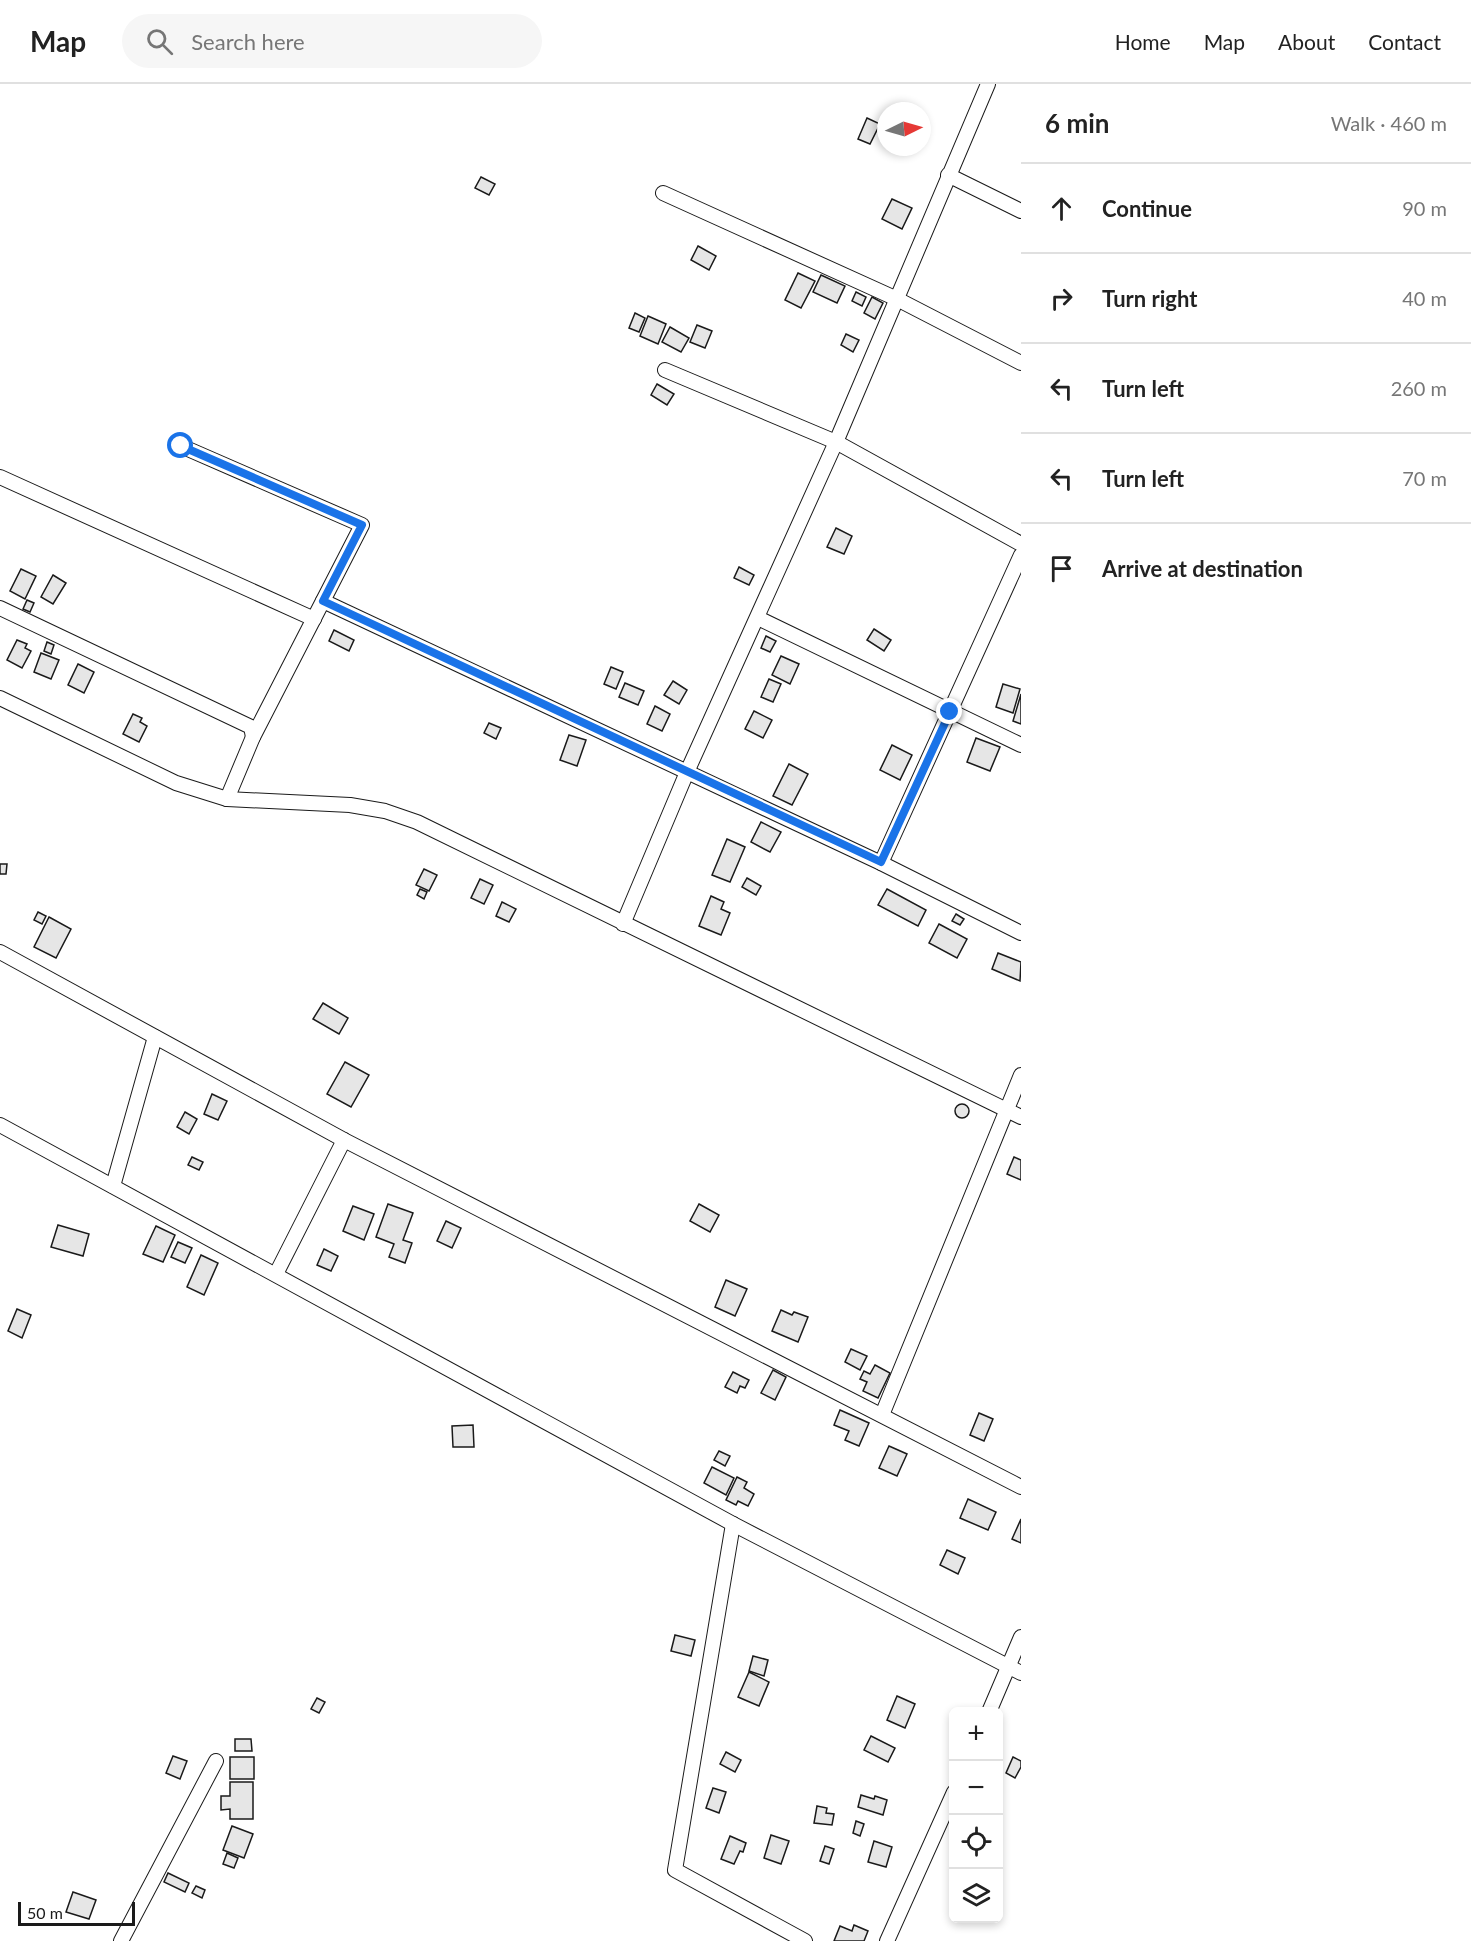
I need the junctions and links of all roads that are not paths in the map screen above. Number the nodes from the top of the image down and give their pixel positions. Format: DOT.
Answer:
graph roads {
  1 [pos="988,84"];
  2 [pos="948,176"];
  3 [pos="663,193"];
  4 [pos="1021,211"];
  5 [pos="897,299"];
  6 [pos="1021,363"];
  7 [pos="665,370"];
  8 [pos="836,442"];
  9 [pos="181,446"];
  10 [pos="0,477"];
  11 [pos="1021,544"];
  12 [pos="1021,555"];
  13 [pos="323,601"];
  14 [pos="0,608"];
  15 [pos="758,618"];
  16 [pos="314,619"];
  17 [pos="0,698"];
  18 [pos="950,712"];
  19 [pos="253,737"];
  20 [pos="1021,745"];
  21 [pos="687,772"];
  22 [pos="226,799"];
  23 [pos="881,862"];
  24 [pos="623,924"];
  25 [pos="1021,933"];
  26 [pos="0,952"];
  27 [pos="155,1037"];
  28 [pos="1021,1075"];
  29 [pos="1006,1110"];
  30 [pos="1021,1118"];
  31 [pos="0,1125"];
  32 [pos="344,1140"];
  33 [pos="113,1186"];
  34 [pos="276,1274"];
  35 [pos="882,1415"];
  36 [pos="1021,1487"];
  37 [pos="733,1524"];
  38 [pos="1021,1637"];
  39 [pos="1015,1670"];
  40 [pos="993,1707"];
  41 [pos="216,1761"];
  42 [pos="949,1803"];
  43 [pos="120,1941"];
  44 [pos="805,1941"];
  45 [pos="887,1941"];
  1 -- 2 [label="street"];
  2 -- 4 [label="street"];
  2 -- 5 [label="street"];
  3 -- 5 [label="street"];
  5 -- 6 [label="street"];
  5 -- 8 [label="street"];
  7 -- 8 [label="street"];
  8 -- 11 [label="street"];
  8 -- 15 [label="street"];
  9 -- 13 [label="street"];
  10 -- 16 [label="street"];
  12 -- 18 [label="street"];
  13 -- 16 [label="street"];
  13 -- 21 [label="street"];
  14 -- 19 [label="street"];
  15 -- 18 [label="street"];
  15 -- 21 [label="street"];
  16 -- 19 [label="street"];
  17 -- 22 [label="street"];
  18 -- 20 [label="street"];
  18 -- 23 [label="street"];
  19 -- 22 [label="street"];
  21 -- 23 [label="street"];
  21 -- 24 [label="street"];
  22 -- 24 [label="street"];
  23 -- 25 [label="street"];
  24 -- 29 [label="street"];
  26 -- 27 [label="street"];
  27 -- 32 [label="street"];
  27 -- 33 [label="street"];
  28 -- 29 [label="street"];
  29 -- 30 [label="street"];
  29 -- 35 [label="street"];
  31 -- 33 [label="street"];
  32 -- 34 [label="street"];
  32 -- 35 [label="street"];
  33 -- 34 [label="street"];
  34 -- 37 [label="street"];
  35 -- 36 [label="street"];
  37 -- 39 [label="street"];
  37 -- 44 [label="street"];
  38 -- 39 [label="street"];
  39 -- 40 [label="street"];
  41 -- 43 [label="street"];
  42 -- 45 [label="street"];
}
